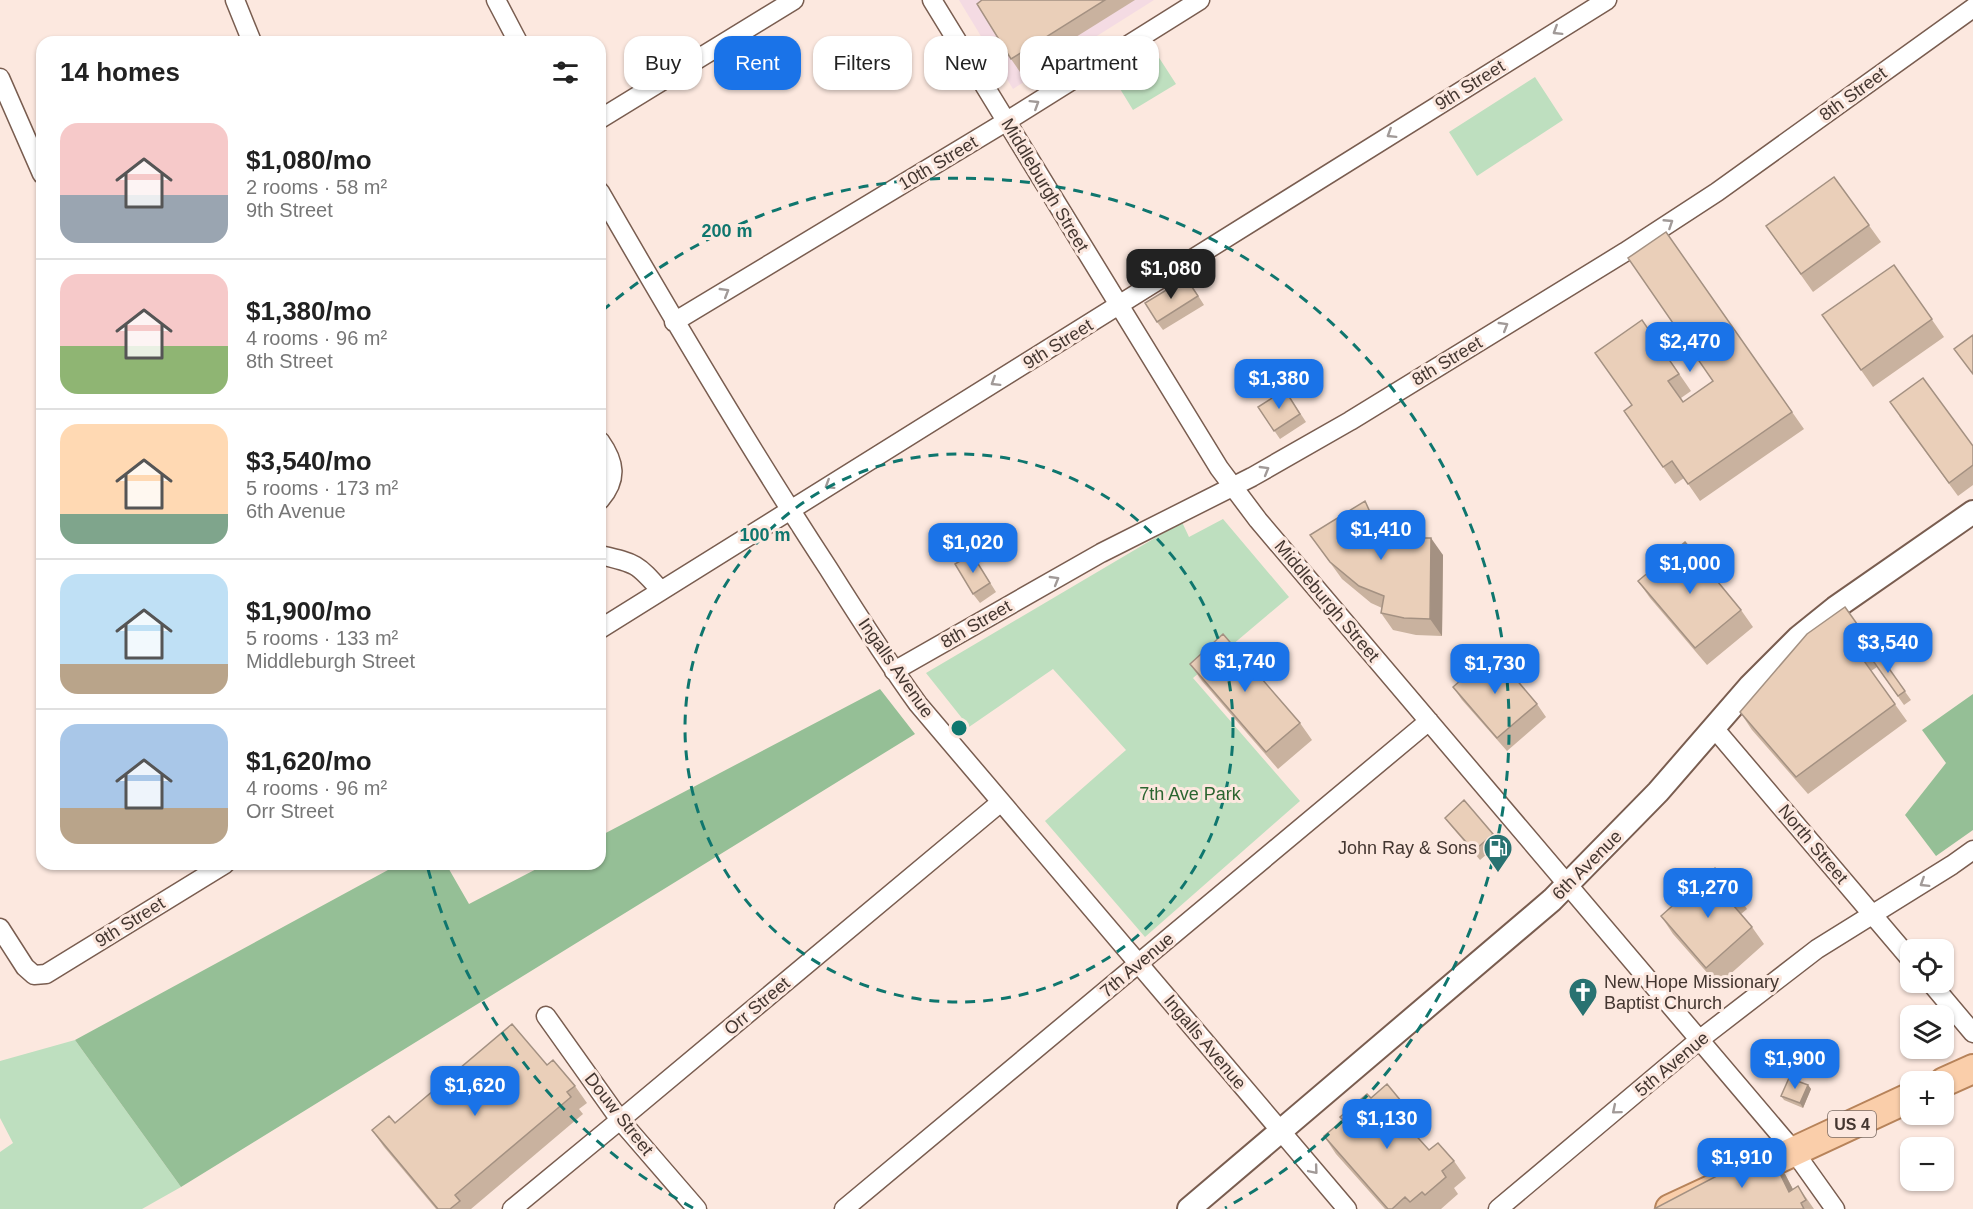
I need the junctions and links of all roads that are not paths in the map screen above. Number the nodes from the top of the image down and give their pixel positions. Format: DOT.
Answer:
graph roads {
  1 [pos="235,0"];
  2 [pos="496,0"];
  3 [pos="794,0"];
  4 [pos="932,0"];
  5 [pos="1200,0"];
  6 [pos="1607,0"];
  7 [pos="1973,8"];
  8 [pos="250,36"];
  9 [pos="516,36"];
  10 [pos="0,78"];
  11 [pos="606,115"];
  12 [pos="1007,122"];
  13 [pos="36,160"];
  14 [pos="606,202"];
  15 [pos="1118,306"];
  16 [pos="675,322"];
  17 [pos="606,450"];
  18 [pos="1233,486"];
  19 [pos="606,493"];
  20 [pos="789,510"];
  21 [pos="1973,512"];
  22 [pos="606,556"];
  23 [pos="661,591"];
  24 [pos="606,625"];
  25 [pos="894,671"];
  26 [pos="1429,721"];
  27 [pos="1714,728"];
  28 [pos="1001,802"];
  29 [pos="1973,850"];
  30 [pos="215,870"];
  31 [pos="1568,885"];
  32 [pos="1873,915"];
  33 [pos="0,928"];
  34 [pos="1900,947"];
  35 [pos="1138,964"];
  36 [pos="1939,993"];
  37 [pos="546,1016"];
  38 [pos="1973,1034"];
  39 [pos="1700,1040"];
  40 [pos="1973,1069"];
  41 [pos="1954,1078"];
  42 [pos="1900,1102"];
  43 [pos="620,1120"];
  44 [pos="1281,1132"];
  45 [pos="1793,1150"];
  46 [pos="512,1209"];
  47 [pos="697,1209"];
  48 [pos="844,1209"];
  49 [pos="1189,1209"];
  50 [pos="1347,1209"];
  51 [pos="1498,1209"];
  52 [pos="1670,1209"];
  53 [pos="1835,1209"];
  1 -- 8 [label="street"];
  2 -- 9 [label="street"];
  3 -- 11 [label="street"];
  4 -- 12 [label="street, Middleburgh Street"];
  12 -- 5 [label="street, 10th Street, one-way"];
  6 -- 15 [label="street, 9th Street, one-way"];
  18 -- 7 [label="street, 8th Street, one-way"];
  10 -- 13 [label="street"];
  12 -- 15 [label="street, Middleburgh Street"];
  16 -- 12 [label="street, 10th Street, one-way"];
  14 -- 16 [label="street, Ingalls Avenue"];
  15 -- 18 [label="street, Middleburgh Street"];
  15 -- 20 [label="street, 9th Street, one-way"];
  16 -- 20 [label="street, Ingalls Avenue"];
  17 -- 19 [label="street"];
  25 -- 18 [label="street, 8th Street, one-way"];
  18 -- 26 [label="street, Middleburgh Street"];
  20 -- 23 [label="street, 9th Street"];
  20 -- 25 [label="street, Ingalls Avenue"];
  21 -- 27 [label="street, 6th Avenue"];
  22 -- 23 [label="street"];
  23 -- 24 [label="street, 9th Street"];
  25 -- 28 [label="street, Ingalls Avenue"];
  26 -- 31 [label="street, Middleburgh Street"];
  26 -- 35 [label="street, 7th Avenue"];
  27 -- 31 [label="street, 6th Avenue"];
  27 -- 32 [label="street, North Street"];
  28 -- 35 [label="street, Ingalls Avenue"];
  28 -- 43 [label="street, Orr Street"];
  29 -- 32 [label="street, 5th Avenue, one-way"];
  30 -- 33 [label="street, 9th Street"];
  31 -- 39 [label="street, Middleburgh Street"];
  31 -- 44 [label="street, 6th Avenue"];
  32 -- 34 [label="street, North Street"];
  32 -- 39 [label="street, 5th Avenue"];
  35 -- 44 [label="street, Ingalls Avenue"];
  35 -- 48 [label="street, 7th Avenue"];
  36 -- 38 [label="street"];
  37 -- 43 [label="street, Douw Street"];
  39 -- 45 [label="street, Middleburgh Street"];
  39 -- 51 [label="street, 5th Avenue, one-way"];
  40 -- 41 [label="main road"];
  42 -- 45 [label="main road, US 4"];
  43 -- 46 [label="street, Orr Street"];
  43 -- 47 [label="street, Douw Street"];
  44 -- 49 [label="street, 6th Avenue"];
  44 -- 50 [label="street, Ingalls Avenue, one-way"];
  45 -- 52 [label="main road, US 4"];
  45 -- 53 [label="street, Middleburgh Street"];
}
